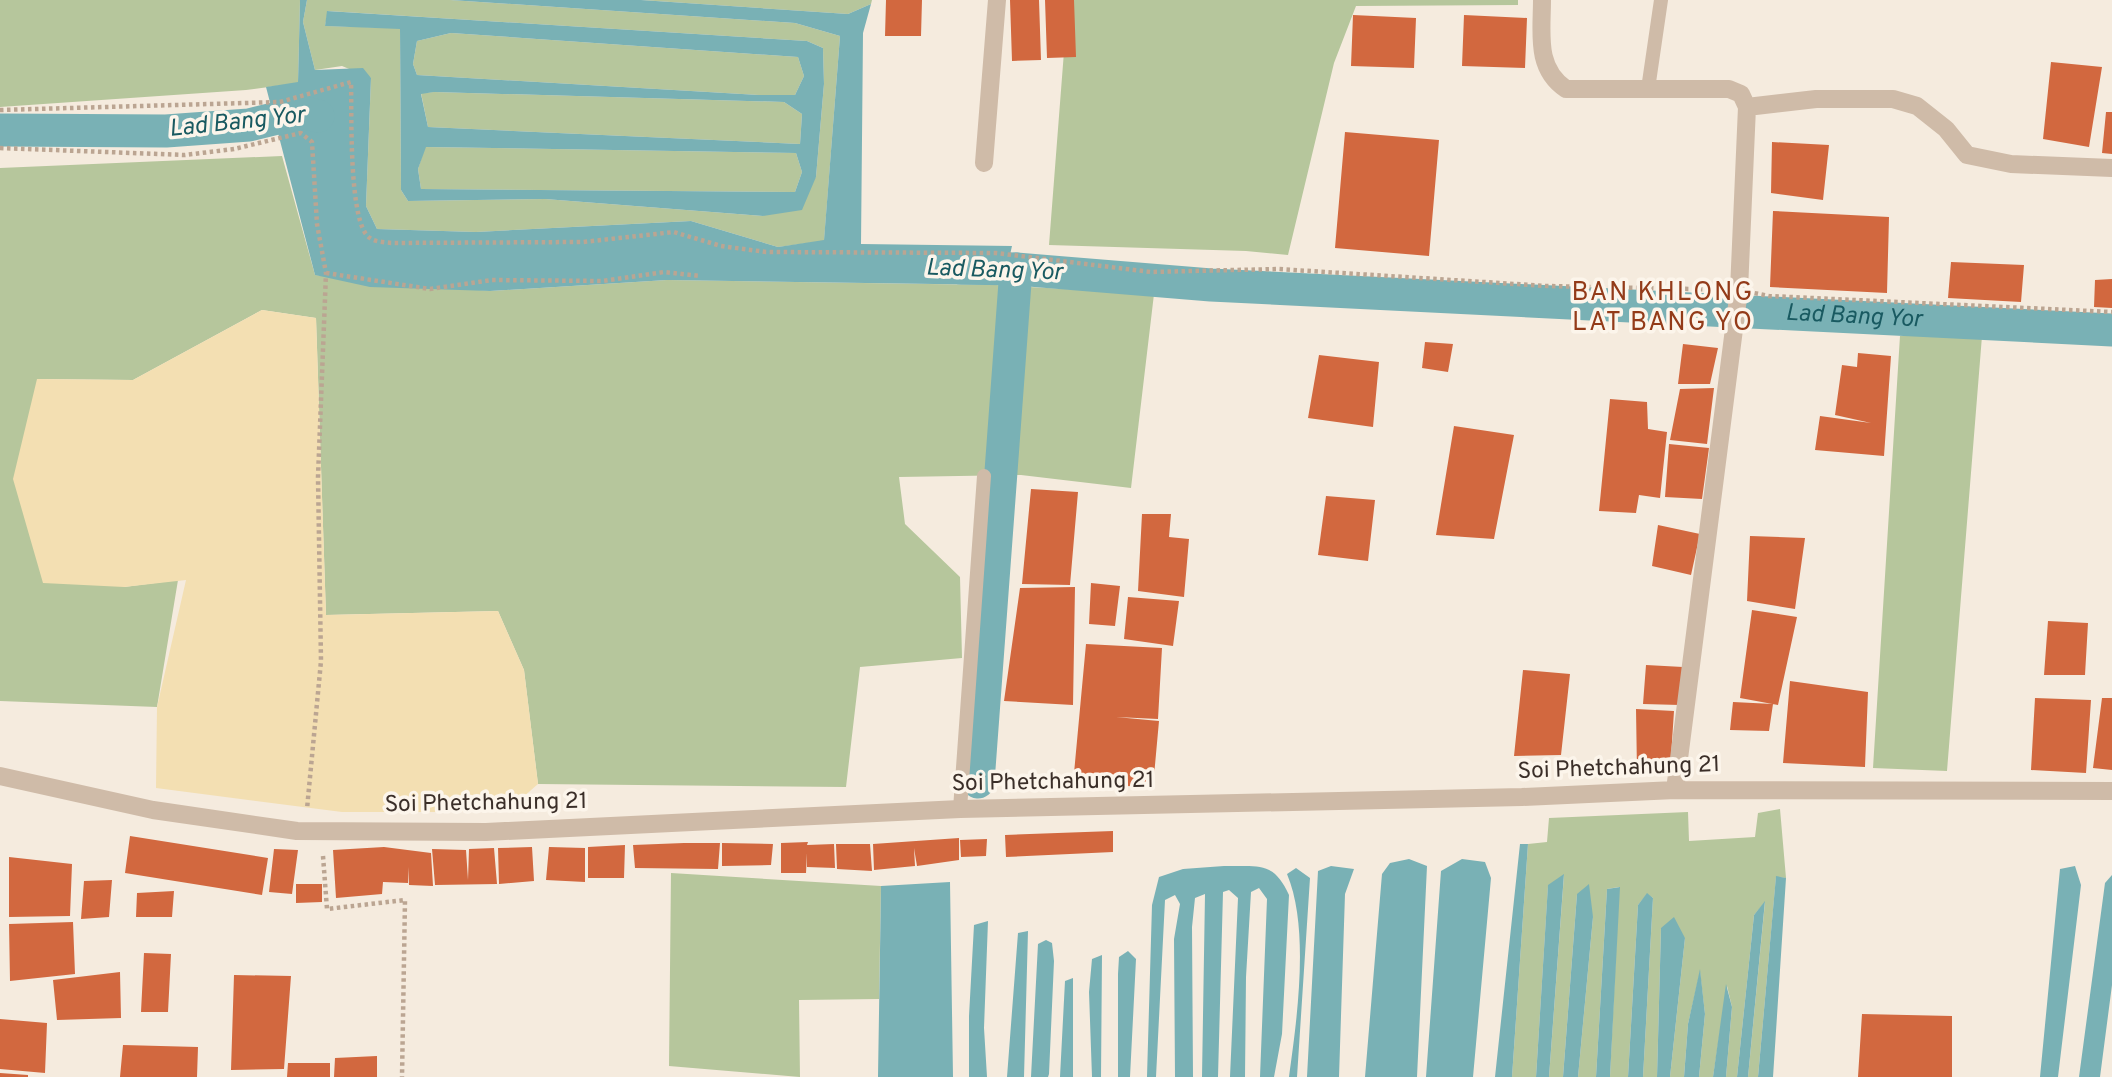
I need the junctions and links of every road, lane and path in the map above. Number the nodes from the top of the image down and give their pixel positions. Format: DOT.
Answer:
graph roads {
  1 [pos="997,0"];
  2 [pos="1542,0"];
  3 [pos="1661,0"];
  4 [pos="1648,89"];
  5 [pos="1747,107"];
  6 [pos="0,110"];
  7 [pos="0,148"];
  8 [pos="984,163"];
  9 [pos="2112,168"];
  10 [pos="326,273"];
  11 [pos="701,276"];
  12 [pos="1738,294"];
  13 [pos="2112,312"];
  14 [pos="984,476"];
  15 [pos="0,776"];
  16 [pos="1675,790"];
  17 [pos="2112,791"];
  18 [pos="960,809"];
  19 [pos="313,831"];
  20 [pos="402,1077"];
  1 -- 8 [label="street"];
  2 -- 4 [label="street"];
  3 -- 4 [label="lane"];
  4 -- 5 [label="street"];
  5 -- 9 [label="street"];
  5 -- 12 [label="street"];
  6 -- 12 [label="path, bridge"];
  7 -- 10 [label="path"];
  10 -- 11 [label="path"];
  10 -- 19 [label="path"];
  12 -- 13 [label="path, bridge"];
  12 -- 16 [label="street"];
  14 -- 18 [label="lane"];
  15 -- 19 [label="street, Soi Phetchahung 21"];
  16 -- 17 [label="street, Soi Phetchahung 21"];
  16 -- 18 [label="street, Soi Phetchahung 21"];
  18 -- 19 [label="street, Soi Phetchahung 21"];
  19 -- 20 [label="path"];
}
